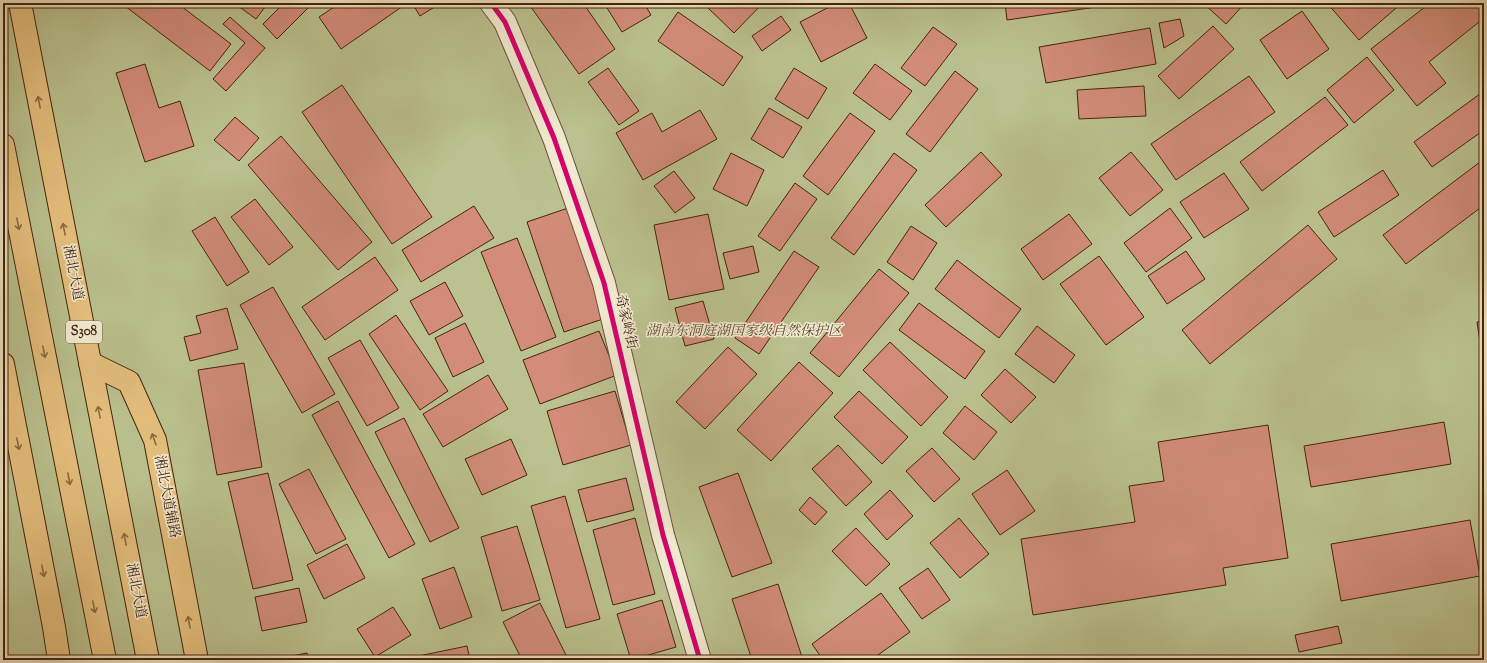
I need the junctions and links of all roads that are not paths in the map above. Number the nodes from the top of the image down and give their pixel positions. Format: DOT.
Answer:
graph roads {
  1 [pos="20,3"];
  2 [pos="491,3"];
  3 [pos="3,145"];
  4 [pos="90,363"];
  5 [pos="3,364"];
  6 [pos="59,660"];
  7 [pos="105,660"];
  8 [pos="148,660"];
  9 [pos="197,660"];
  10 [pos="700,660"];
  4 -- 1 [label="main road, 湘北大道 / S308, one-way"];
  2 -- 10 [label="street, 奇家岭街"];
  3 -- 7 [label="main road, one-way"];
  8 -- 4 [label="main road, 湘北大道 / S308, one-way"];
  9 -- 4 [label="main road, 湘北大道辅路, one-way"];
  5 -- 6 [label="main road, one-way"];
}
